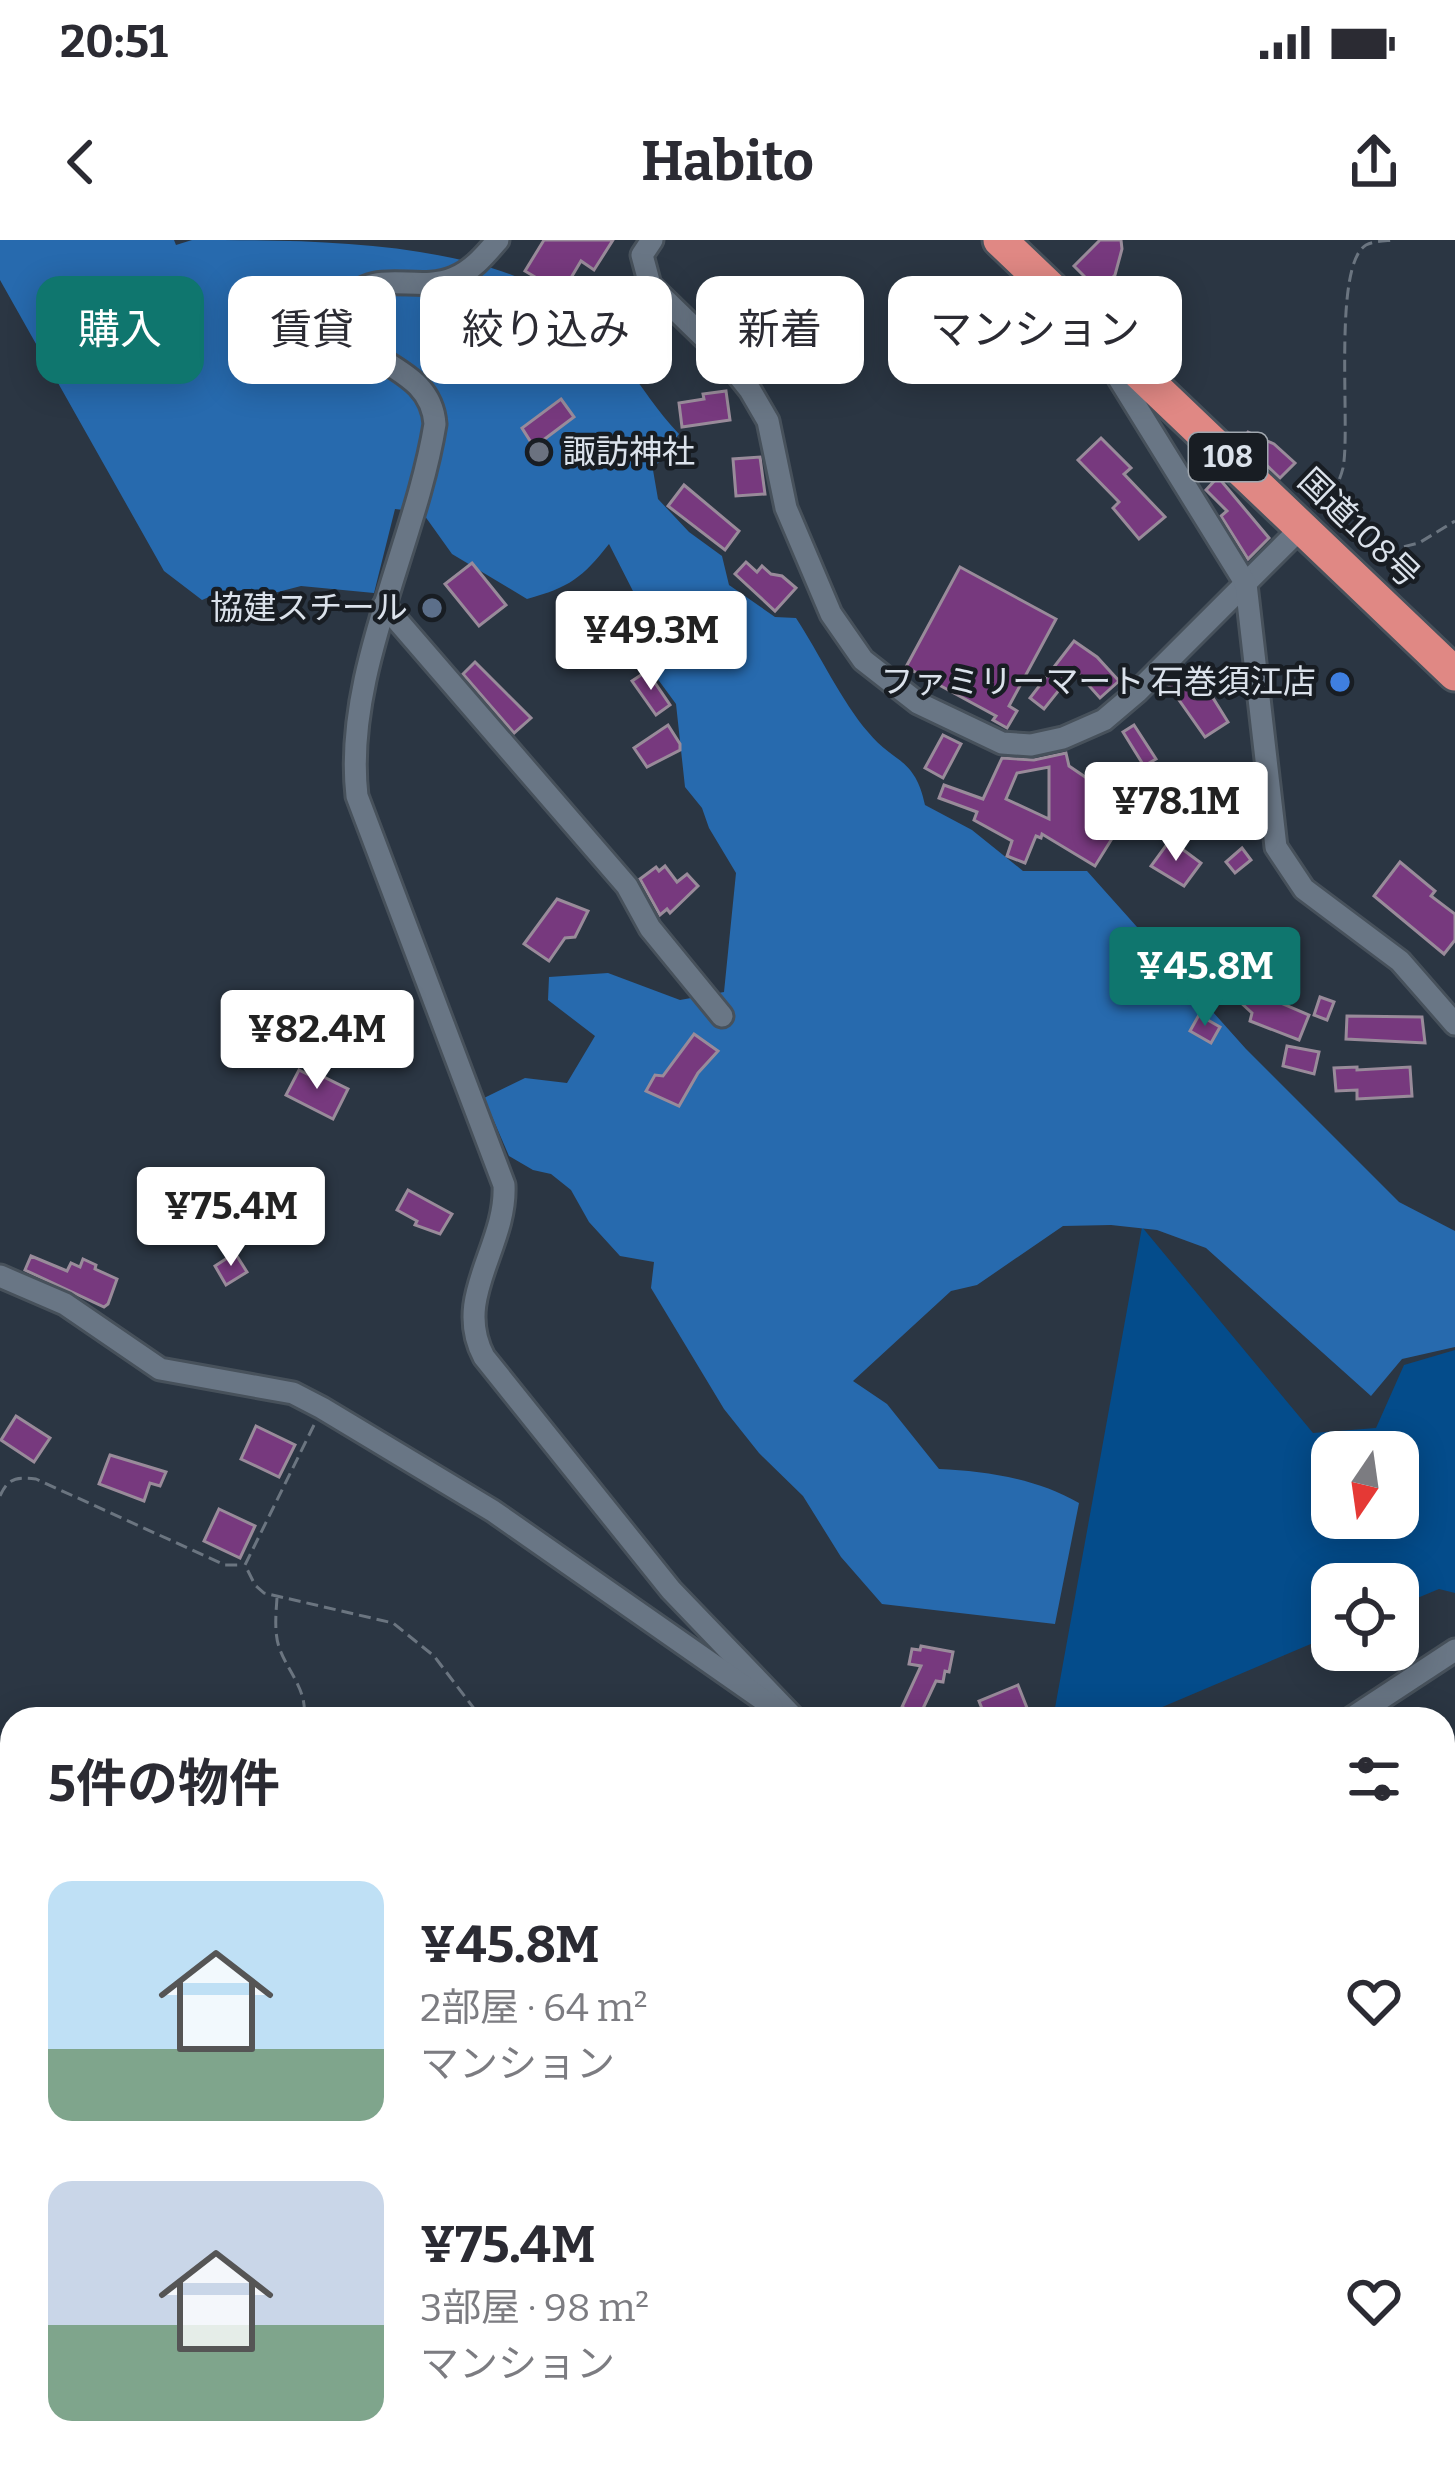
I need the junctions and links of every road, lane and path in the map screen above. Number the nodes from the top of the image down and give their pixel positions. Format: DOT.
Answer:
graph roads {
  1 [pos="498,240"];
  2 [pos="652,240"];
  3 [pos="1000,240"];
  4 [pos="1394,240"];
  5 [pos="1038,276"];
  6 [pos="1122,384"];
  7 [pos="1152,384"];
  8 [pos="1455,521"];
  9 [pos="1302,527"];
  10 [pos="1338,562"];
  11 [pos="1246,584"];
  12 [pos="384,605"];
  13 [pos="1455,674"];
  14 [pos="722,1016"];
  15 [pos="1455,1024"];
  16 [pos="0,1276"];
  17 [pos="322,1408"];
  18 [pos="0,1496"];
  19 [pos="245,1565"];
  20 [pos="277,1596"];
  21 [pos="1455,1650"];
  22 [pos="306,1707"];
  23 [pos="473,1707"];
  24 [pos="774,1707"];
  25 [pos="783,1707"];
  26 [pos="1368,1707"];
  27 [pos="838,2475"];
  28 [pos="849,2475"];
  1 -- 12 [label="street"];
  2 -- 11 [label="street"];
  3 -- 5 [label="highway, 国道108号 / 108"];
  4 -- 9 [label="path"];
  6 -- 11 [label="street"];
  7 -- 9 [label="highway, 国道108号 / 108"];
  8 -- 10 [label="path"];
  9 -- 10 [label="highway, 国道108号 / 108"];
  9 -- 11 [label="street"];
  10 -- 13 [label="highway, 国道108号 / 108"];
  11 -- 15 [label="street"];
  12 -- 14 [label="street"];
  12 -- 25 [label="street"];
  16 -- 17 [label="street"];
  17 -- 19 [label="path"];
  17 -- 24 [label="street"];
  18 -- 19 [label="path"];
  19 -- 20 [label="path"];
  20 -- 22 [label="path"];
  20 -- 23 [label="path"];
  21 -- 26 [label="street"];
  27 -- 28 [label="lane"];
}
